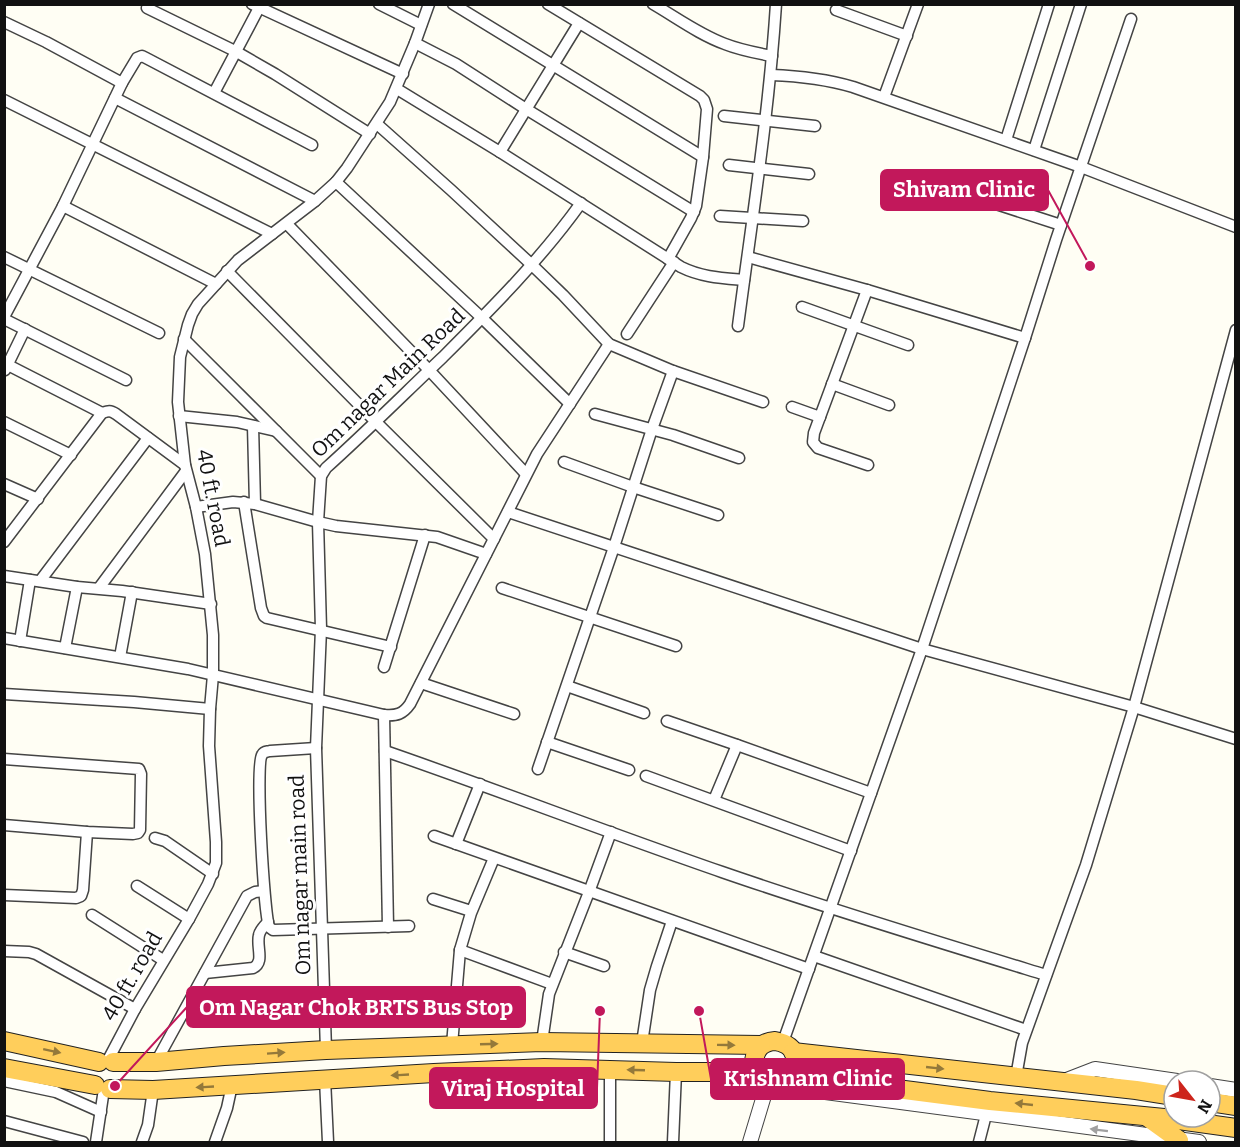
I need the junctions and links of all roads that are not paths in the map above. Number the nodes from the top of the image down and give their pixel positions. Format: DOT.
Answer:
graph roads {
  1 [pos="379,4"];
  2 [pos="429,4"];
  3 [pos="453,4"];
  4 [pos="548,4"];
  5 [pos="653,4"];
  6 [pos="776,4"];
  7 [pos="918,4"];
  8 [pos="1049,4"];
  9 [pos="1081,4"];
  10 [pos="257,6"];
  11 [pos="147,8"];
  12 [pos="836,10"];
  13 [pos="1131,18"];
  14 [pos="4,22"];
  15 [pos="579,23"];
  16 [pos="421,25"];
  17 [pos="907,36"];
  18 [pos="415,43"];
  19 [pos="236,51"];
  20 [pos="772,56"];
  21 [pos="554,65"];
  22 [pos="403,74"];
  23 [pos="771,75"];
  24 [pos="122,83"];
  25 [pos="397,89"];
  26 [pos="214,93"];
  27 [pos="884,97"];
  28 [pos="115,98"];
  29 [pos="4,100"];
  30 [pos="526,109"];
  31 [pos="724,116"];
  32 [pos="766,120"];
  33 [pos="377,124"];
  34 [pos="815,126"];
  35 [pos="370,134"];
  36 [pos="1006,140"];
  37 [pos="312,145"];
  38 [pos="93,146"];
  39 [pos="1034,150"];
  40 [pos="500,152"];
  41 [pos="703,157"];
  42 [pos="729,165"];
  43 [pos="1081,167"];
  44 [pos="759,168"];
  45 [pos="809,174"];
  46 [pos="910,176"];
  47 [pos="336,182"];
  48 [pos="315,201"];
  49 [pos="581,203"];
  50 [pos="63,206"];
  51 [pos="694,212"];
  52 [pos="720,216"];
  53 [pos="753,218"];
  54 [pos="803,220"];
  55 [pos="287,224"];
  56 [pos="1061,225"];
  57 [pos="1236,227"];
  58 [pos="272,234"];
  59 [pos="748,256"];
  60 [pos="4,257"];
  61 [pos="671,261"];
  62 [pos="532,265"];
  63 [pos="30,269"];
  64 [pos="227,271"];
  65 [pos="744,280"];
  66 [pos="216,284"];
  67 [pos="867,290"];
  68 [pos="802,307"];
  69 [pos="4,318"];
  70 [pos="482,318"];
  71 [pos="738,326"];
  72 [pos="854,326"];
  73 [pos="25,330"];
  74 [pos="1236,330"];
  75 [pos="159,333"];
  76 [pos="627,334"];
  77 [pos="1025,338"];
  78 [pos="184,339"];
  79 [pos="609,344"];
  80 [pos="1234,344"];
  81 [pos="908,345"];
  82 [pos="6,366"];
  83 [pos="429,370"];
  84 [pos="673,371"];
  85 [pos="126,380"];
  86 [pos="832,384"];
  87 [pos="763,402"];
  88 [pos="570,404"];
  89 [pos="889,405"];
  90 [pos="792,407"];
  91 [pos="102,413"];
  92 [pos="595,414"];
  93 [pos="179,416"];
  94 [pos="820,417"];
  95 [pos="4,422"];
  96 [pos="376,422"];
  97 [pos="253,426"];
  98 [pos="652,429"];
  99 [pos="276,431"];
  100 [pos="148,438"];
  101 [pos="71,455"];
  102 [pos="739,458"];
  103 [pos="564,462"];
  104 [pos="868,465"];
  105 [pos="186,468"];
  106 [pos="526,474"];
  107 [pos="321,476"];
  108 [pos="4,484"];
  109 [pos="633,488"];
  110 [pos="38,499"];
  111 [pos="249,503"];
  112 [pos="196,507"];
  113 [pos="508,512"];
  114 [pos="718,515"];
  115 [pos="318,522"];
  116 [pos="425,535"];
  117 [pos="494,539"];
  118 [pos="4,542"];
  119 [pos="614,547"];
  120 [pos="486,554"];
  121 [pos="4,576"];
  122 [pos="35,580"];
  123 [pos="77,587"];
  124 [pos="99,588"];
  125 [pos="502,588"];
  126 [pos="132,592"];
  127 [pos="211,604"];
  128 [pos="589,618"];
  129 [pos="321,630"];
  130 [pos="4,638"];
  131 [pos="20,641"];
  132 [pos="676,646"];
  133 [pos="391,647"];
  134 [pos="65,648"];
  135 [pos="922,649"];
  136 [pos="120,657"];
  137 [pos="384,668"];
  138 [pos="213,675"];
  139 [pos="421,683"];
  140 [pos="567,686"];
  141 [pos="4,694"];
  142 [pos="318,700"];
  143 [pos="1134,707"];
  144 [pos="210,709"];
  145 [pos="644,713"];
  146 [pos="514,714"];
  147 [pos="384,715"];
  148 [pos="667,721"];
  149 [pos="1236,739"];
  150 [pos="548,742"];
  151 [pos="737,745"];
  152 [pos="316,748"];
  153 [pos="385,751"];
  154 [pos="4,759"];
  155 [pos="538,769"];
  156 [pos="629,770"];
  157 [pos="646,776"];
  158 [pos="480,784"];
  159 [pos="871,793"];
  160 [pos="714,800"];
  161 [pos="4,825"];
  162 [pos="87,832"];
  163 [pos="611,832"];
  164 [pos="434,836"];
  165 [pos="156,838"];
  166 [pos="456,844"];
  167 [pos="850,851"];
  168 [pos="494,858"];
  169 [pos="213,874"];
  170 [pos="137,886"];
  171 [pos="264,891"];
  172 [pos="589,892"];
  173 [pos="4,895"];
  174 [pos="433,899"];
  175 [pos="830,909"];
  176 [pos="471,911"];
  177 [pos="92,915"];
  178 [pos="189,919"];
  179 [pos="672,921"];
  180 [pos="268,922"];
  181 [pos="409,926"];
  182 [pos="388,927"];
  183 [pos="321,929"];
  184 [pos="460,950"];
  185 [pos="4,951"];
  186 [pos="564,952"];
  187 [pos="814,956"];
  188 [pos="163,960"];
  189 [pos="604,966"];
  190 [pos="809,969"];
  191 [pos="205,973"];
  192 [pos="1046,975"];
  193 [pos="552,984"];
  194 [pos="323,998"];
  195 [pos="376,998"];
  196 [pos="135,1009"];
  197 [pos="1026,1030"];
  198 [pos="4,1041"];
  199 [pos="542,1042"];
  200 [pos="642,1043"];
  201 [pos="452,1045"];
  202 [pos="761,1046"];
  203 [pos="788,1047"];
  204 [pos="326,1050"];
  205 [pos="106,1062"];
  206 [pos="156,1062"];
  207 [pos="4,1068"];
  208 [pos="610,1069"];
  209 [pos="676,1072"];
  210 [pos="764,1075"];
  211 [pos="796,1076"];
  212 [pos="1016,1077"];
  213 [pos="325,1079"];
  214 [pos="1162,1079"];
  215 [pos="4,1081"];
  216 [pos="1062,1082"];
  217 [pos="232,1086"];
  218 [pos="103,1088"];
  219 [pos="153,1090"];
  220 [pos="1162,1094"];
  221 [pos="988,1107"];
  222 [pos="101,1112"];
  223 [pos="1145,1116"];
  224 [pos="4,1121"];
  225 [pos="1236,1128"];
  226 [pos="1179,1140"];
  227 [pos="750,1142"];
  228 [pos="83,1143"];
  229 [pos="96,1143"];
  230 [pos="142,1143"];
  231 [pos="215,1143"];
  232 [pos="328,1143"];
  233 [pos="610,1143"];
  234 [pos="673,1143"];
  235 [pos="979,1143"];
  236 [pos="1198,1143"];
  1 -- 16 [label="street"];
  2 -- 16 [label="street, 40 ft. road"];
  3 -- 21 [label="street"];
  4 -- 15 [label="street"];
  5 -- 20 [label="street"];
  6 -- 20 [label="street"];
  7 -- 17 [label="street"];
  8 -- 36 [label="street"];
  9 -- 39 [label="street"];
  10 -- 19 [label="street"];
  10 -- 22 [label="street"];
  11 -- 19 [label="street"];
  12 -- 17 [label="street"];
  13 -- 43 [label="street"];
  14 -- 24 [label="street"];
  15 -- 21 [label="street"];
  15 -- 41 [label="street"];
  16 -- 18 [label="street, 40 ft. road"];
  17 -- 27 [label="street"];
  18 -- 22 [label="street, 40 ft. road"];
  18 -- 30 [label="street"];
  19 -- 26 [label="street"];
  19 -- 35 [label="street"];
  20 -- 23 [label="street"];
  21 -- 30 [label="street"];
  21 -- 41 [label="street"];
  22 -- 25 [label="street, 40 ft. road"];
  23 -- 27 [label="street"];
  23 -- 32 [label="street"];
  24 -- 26 [label="street"];
  24 -- 28 [label="street"];
  25 -- 33 [label="street, 40 ft. road"];
  25 -- 40 [label="street"];
  26 -- 37 [label="street"];
  27 -- 36 [label="street"];
  28 -- 38 [label="street"];
  28 -- 48 [label="street"];
  29 -- 38 [label="street"];
  30 -- 40 [label="street"];
  30 -- 51 [label="street"];
  31 -- 32 [label="street"];
  32 -- 34 [label="street"];
  32 -- 44 [label="street"];
  33 -- 35 [label="street, 40 ft. road"];
  33 -- 62 [label="street"];
  35 -- 47 [label="street, 40 ft. road"];
  36 -- 39 [label="street"];
  38 -- 50 [label="street"];
  38 -- 58 [label="street"];
  39 -- 43 [label="street"];
  40 -- 49 [label="street"];
  41 -- 51 [label="street"];
  42 -- 44 [label="street"];
  43 -- 56 [label="street"];
  43 -- 57 [label="street"];
  44 -- 45 [label="street"];
  44 -- 53 [label="street"];
  46 -- 56 [label="street"];
  47 -- 48 [label="street, 40 ft. road"];
  47 -- 70 [label="street"];
  48 -- 55 [label="street, 40 ft. road"];
  49 -- 61 [label="street"];
  49 -- 62 [label="street, Om nagar Main Road"];
  50 -- 63 [label="street"];
  50 -- 66 [label="street"];
  51 -- 61 [label="street"];
  52 -- 53 [label="street"];
  53 -- 54 [label="street"];
  53 -- 59 [label="street"];
  55 -- 58 [label="street, 40 ft. road"];
  55 -- 83 [label="street"];
  56 -- 77 [label="street"];
  58 -- 64 [label="street, 40 ft. road"];
  59 -- 65 [label="street"];
  59 -- 67 [label="street"];
  60 -- 63 [label="street"];
  61 -- 65 [label="street"];
  61 -- 76 [label="street"];
  62 -- 70 [label="street, Om nagar Main Road"];
  62 -- 79 [label="street"];
  63 -- 69 [label="street"];
  63 -- 75 [label="street"];
  64 -- 66 [label="street, 40 ft. road"];
  64 -- 96 [label="street"];
  65 -- 71 [label="street"];
  66 -- 78 [label="street, 40 ft. road"];
  67 -- 72 [label="street"];
  67 -- 77 [label="street"];
  68 -- 72 [label="street"];
  69 -- 73 [label="street"];
  70 -- 83 [label="street, Om nagar Main Road"];
  70 -- 88 [label="street"];
  72 -- 81 [label="street"];
  72 -- 86 [label="street"];
  73 -- 82 [label="street"];
  73 -- 85 [label="street"];
  74 -- 80 [label="street"];
  77 -- 135 [label="street"];
  78 -- 93 [label="street, 40 ft. road"];
  78 -- 99 [label="street"];
  79 -- 84 [label="street"];
  79 -- 88 [label="street"];
  80 -- 143 [label="street"];
  82 -- 91 [label="street"];
  83 -- 96 [label="street, Om nagar Main Road"];
  83 -- 106 [label="street"];
  84 -- 87 [label="street"];
  84 -- 98 [label="street"];
  86 -- 89 [label="street"];
  86 -- 94 [label="street"];
  88 -- 106 [label="street"];
  90 -- 94 [label="street"];
  91 -- 100 [label="street"];
  91 -- 101 [label="street"];
  92 -- 98 [label="street"];
  93 -- 97 [label="street"];
  93 -- 105 [label="street, 40 ft. road"];
  94 -- 104 [label="street"];
  95 -- 101 [label="street"];
  96 -- 107 [label="street, Om nagar Main Road"];
  96 -- 117 [label="street"];
  97 -- 99 [label="street"];
  97 -- 111 [label="street"];
  98 -- 102 [label="street"];
  98 -- 109 [label="street"];
  99 -- 107 [label="street"];
  100 -- 105 [label="street"];
  100 -- 122 [label="street"];
  101 -- 110 [label="street"];
  103 -- 109 [label="street"];
  105 -- 112 [label="street, 40 ft. road"];
  105 -- 124 [label="street"];
  106 -- 113 [label="street"];
  107 -- 115 [label="street, Om nagar Main Road"];
  108 -- 110 [label="street"];
  109 -- 114 [label="street"];
  109 -- 119 [label="street"];
  110 -- 118 [label="street"];
  111 -- 112 [label="street"];
  111 -- 115 [label="street"];
  111 -- 129 [label="street"];
  112 -- 127 [label="street, 40 ft. road"];
  113 -- 117 [label="street"];
  113 -- 119 [label="street"];
  115 -- 116 [label="street"];
  115 -- 129 [label="street, Om nagar Main Road"];
  116 -- 120 [label="street"];
  116 -- 133 [label="street"];
  117 -- 120 [label="street"];
  119 -- 128 [label="street"];
  119 -- 135 [label="street"];
  120 -- 139 [label="street"];
  121 -- 122 [label="street"];
  122 -- 123 [label="street"];
  122 -- 131 [label="street"];
  123 -- 124 [label="street"];
  123 -- 134 [label="street"];
  124 -- 126 [label="street"];
  125 -- 128 [label="street"];
  126 -- 127 [label="street"];
  126 -- 136 [label="street"];
  127 -- 138 [label="street, 40 ft. road"];
  128 -- 132 [label="street"];
  128 -- 140 [label="street"];
  129 -- 133 [label="street"];
  129 -- 142 [label="street, Om nagar Main Road"];
  130 -- 131 [label="street"];
  131 -- 134 [label="street"];
  133 -- 137 [label="street"];
  134 -- 136 [label="street"];
  135 -- 143 [label="street"];
  135 -- 159 [label="street"];
  136 -- 138 [label="street"];
  138 -- 142 [label="street"];
  138 -- 144 [label="street, 40 ft. road"];
  139 -- 146 [label="street"];
  139 -- 147 [label="street"];
  140 -- 145 [label="street"];
  140 -- 150 [label="street"];
  141 -- 144 [label="street"];
  142 -- 147 [label="street"];
  142 -- 152 [label="street, Om nagar main road"];
  143 -- 149 [label="street"];
  143 -- 192 [label="street"];
  144 -- 169 [label="street, 40 ft. road"];
  147 -- 153 [label="street"];
  148 -- 151 [label="street"];
  150 -- 155 [label="street"];
  150 -- 156 [label="street"];
  151 -- 159 [label="street"];
  151 -- 160 [label="street"];
  152 -- 171 [label="street"];
  152 -- 183 [label="street, Om nagar main road"];
  153 -- 158 [label="street"];
  153 -- 182 [label="street"];
  154 -- 162 [label="street"];
  157 -- 160 [label="street"];
  158 -- 163 [label="street"];
  158 -- 166 [label="street"];
  159 -- 167 [label="street"];
  160 -- 167 [label="street"];
  161 -- 162 [label="street"];
  162 -- 173 [label="street"];
  163 -- 172 [label="street"];
  163 -- 175 [label="street"];
  164 -- 166 [label="street"];
  165 -- 169 [label="street"];
  166 -- 168 [label="street"];
  167 -- 175 [label="street"];
  168 -- 172 [label="street"];
  168 -- 176 [label="street"];
  169 -- 178 [label="street, 40 ft. road"];
  170 -- 178 [label="street"];
  171 -- 180 [label="street"];
  171 -- 191 [label="street"];
  172 -- 179 [label="street"];
  172 -- 186 [label="street"];
  174 -- 176 [label="street"];
  175 -- 187 [label="street"];
  175 -- 192 [label="street"];
  176 -- 184 [label="street"];
  177 -- 188 [label="street"];
  178 -- 188 [label="street, 40 ft. road"];
  179 -- 190 [label="street"];
  179 -- 200 [label="street"];
  180 -- 183 [label="street"];
  180 -- 191 [label="street"];
  181 -- 182 [label="street"];
  182 -- 183 [label="street"];
  183 -- 194 [label="street, Om nagar main road"];
  184 -- 193 [label="street"];
  184 -- 201 [label="street"];
  185 -- 196 [label="street"];
  186 -- 189 [label="street"];
  186 -- 193 [label="street"];
  187 -- 190 [label="street"];
  187 -- 197 [label="street"];
  188 -- 196 [label="street, 40 ft. road"];
  190 -- 203 [label="street"];
  191 -- 206 [label="street"];
  192 -- 197 [label="street"];
  193 -- 199 [label="street"];
  194 -- 195 [label="street"];
  194 -- 204 [label="street, Om nagar main road"];
  196 -- 205 [label="street, 40 ft. road"];
  197 -- 212 [label="street"];
  198 -- 205 [label="highway, one-way"];
  199 -- 200 [label="highway"];
  201 -- 199 [label="highway, one-way"];
  200 -- 202 [label="highway, one-way"];
  201 -- 204 [label="highway"];
  202 -- 203 [label="highway"];
  202 -- 210 [label="highway"];
  203 -- 211 [label="highway"];
  203 -- 212 [label="highway, one-way"];
  206 -- 204 [label="highway, one-way"];
  205 -- 206 [label="highway"];
  205 -- 218 [label="highway"];
  205 -- 218 [label="highway"];
  207 -- 218 [label="highway"];
  209 -- 208 [label="highway, one-way"];
  208 -- 213 [label="highway, one-way"];
  208 -- 233 [label="street"];
  209 -- 210 [label="highway"];
  209 -- 234 [label="street"];
  210 -- 211 [label="highway"];
  210 -- 227 [label="street"];
  211 -- 221 [label="highway"];
  212 -- 216 [label="highway"];
  213 -- 217 [label="highway"];
  213 -- 232 [label="street"];
  214 -- 216 [label="street"];
  215 -- 222 [label="street"];
  216 -- 220 [label="highway"];
  217 -- 219 [label="highway, one-way"];
  217 -- 231 [label="street"];
  218 -- 219 [label="highway"];
  218 -- 222 [label="street"];
  219 -- 230 [label="street"];
  223 -- 221 [label="highway, one-way"];
  226 -- 221 [label="street, one-way"];
  221 -- 235 [label="street"];
  222 -- 229 [label="street"];
  223 -- 225 [label="highway"];
  223 -- 226 [label="highway"];
  224 -- 228 [label="street"];
  226 -- 236 [label="street"];
}
